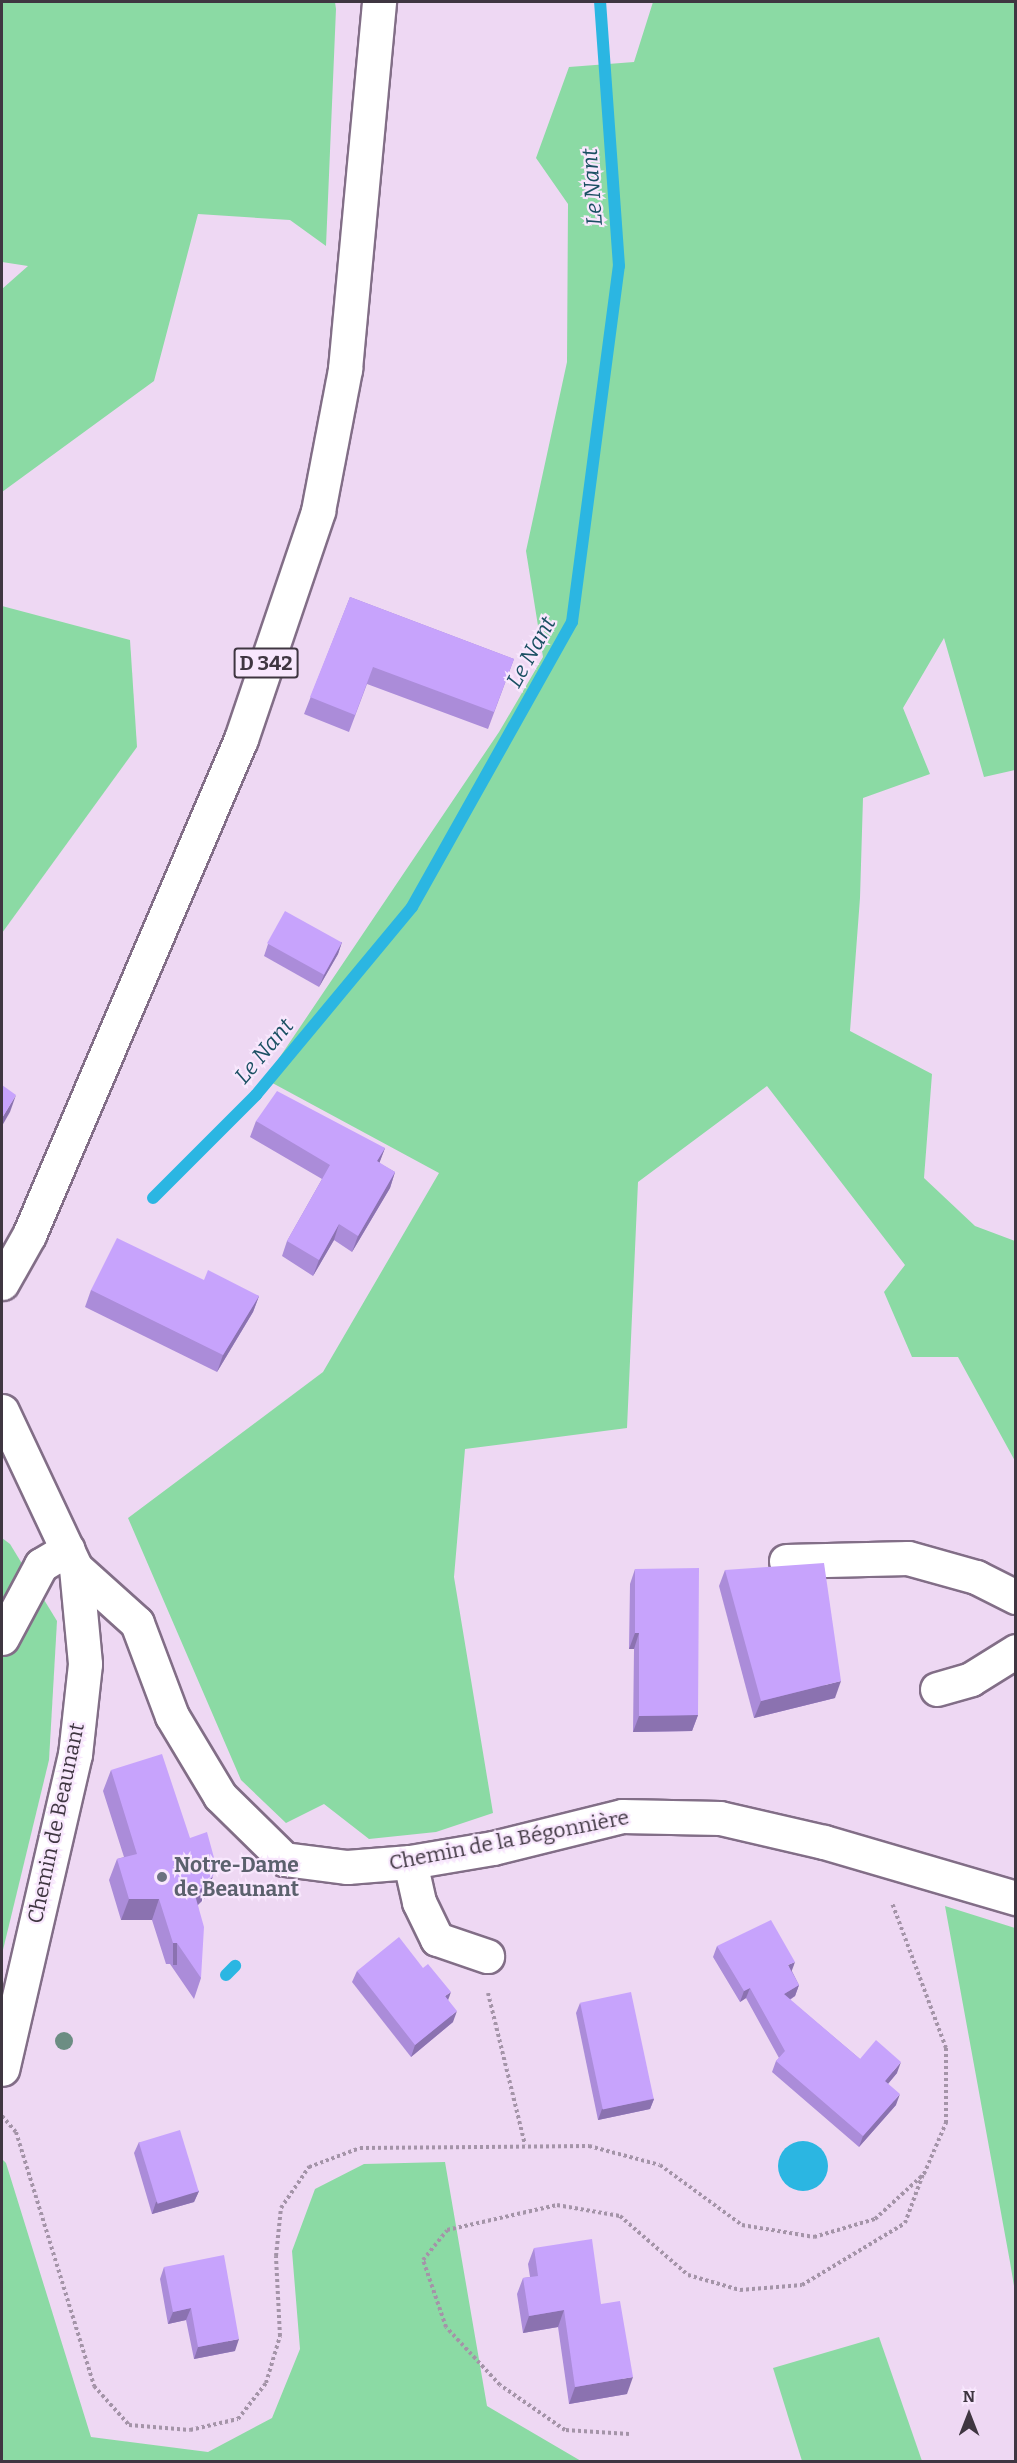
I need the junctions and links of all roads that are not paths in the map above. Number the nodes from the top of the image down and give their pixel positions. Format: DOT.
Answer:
graph roads {
  1 [pos="379,2"];
  2 [pos="2,1283"];
  3 [pos="2,1411"];
  4 [pos="72,1559"];
  5 [pos="786,1561"];
  6 [pos="1016,1597"];
  7 [pos="2,1638"];
  8 [pos="1016,1651"];
  9 [pos="937,1689"];
  10 [pos="410,1862"];
  11 [pos="1016,1899"];
  12 [pos="487,1956"];
  13 [pos="2,2069"];
  1 -- 2 [label="street, D 342"];
  3 -- 4 [label="street, Chemin de Beaunant"];
  4 -- 7 [label="street"];
  4 -- 10 [label="street, Chemin de la Bégonnière"];
  4 -- 13 [label="street, Chemin de Beaunant"];
  5 -- 6 [label="street"];
  8 -- 9 [label="street"];
  10 -- 11 [label="street, Chemin de la Bégonnière"];
  10 -- 12 [label="street"];
}
